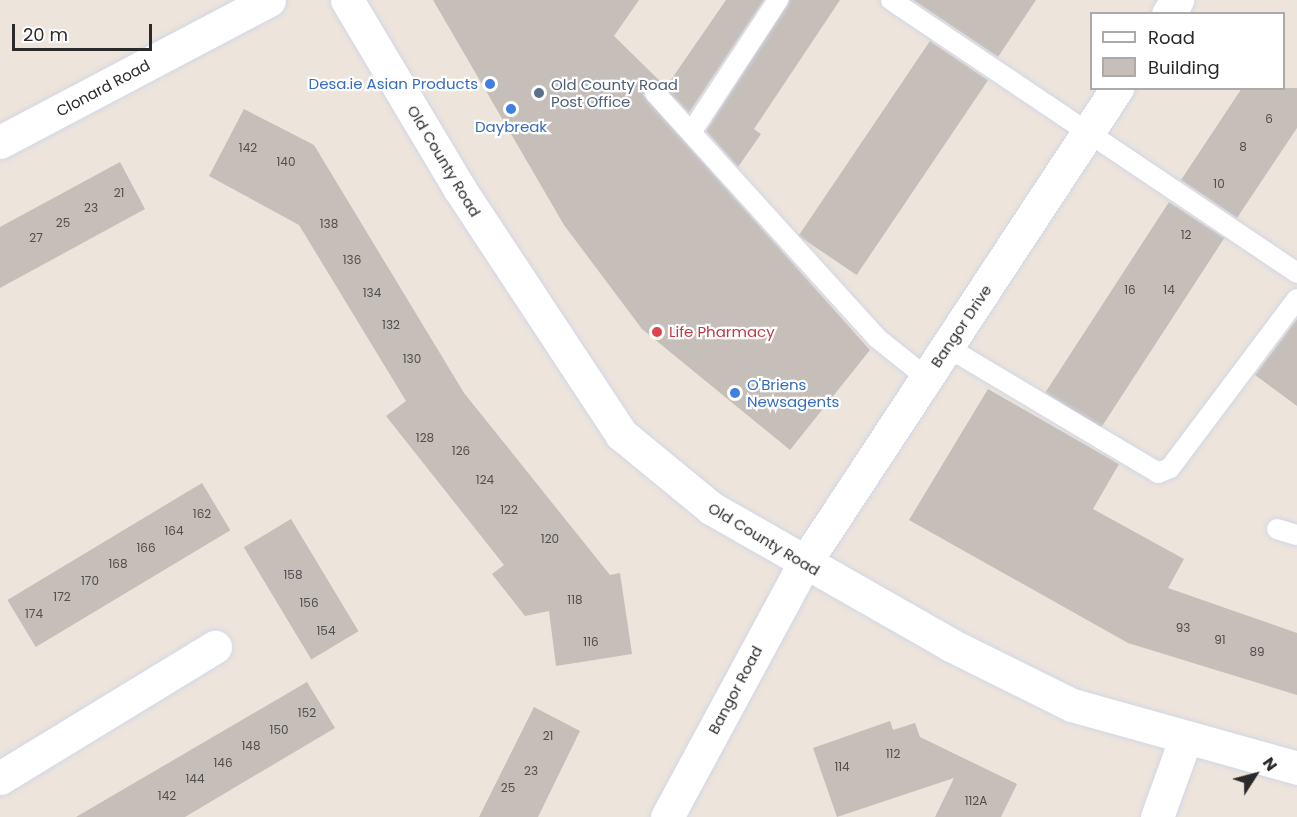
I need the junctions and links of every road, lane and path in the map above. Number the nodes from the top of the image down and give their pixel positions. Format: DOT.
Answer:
graph roads {
  1 [pos="269,0"];
  2 [pos="347,0"];
  3 [pos="778,0"];
  4 [pos="891,0"];
  5 [pos="1117,90"];
  6 [pos="655,93"];
  7 [pos="1090,129"];
  8 [pos="692,131"];
  9 [pos="0,142"];
  10 [pos="1297,273"];
  11 [pos="1297,299"];
  12 [pos="946,347"];
  13 [pos="927,378"];
  14 [pos="1277,529"];
  15 [pos="1297,535"];
  16 [pos="804,564"];
  17 [pos="214,647"];
  18 [pos="1186,737"];
  19 [pos="1297,768"];
  20 [pos="0,778"];
  21 [pos="667,817"];
  22 [pos="1157,817"];
  1 -- 9 [label="street, Clonard Road"];
  2 -- 16 [label="street, Old County Road"];
  3 -- 8 [label="lane"];
  4 -- 7 [label="lane"];
  5 -- 7 [label="street, Bangor Drive"];
  6 -- 8 [label="lane"];
  7 -- 10 [label="lane"];
  7 -- 12 [label="street, Bangor Drive"];
  8 -- 13 [label="lane"];
  11 -- 12 [label="lane"];
  12 -- 13 [label="street, Bangor Drive"];
  13 -- 16 [label="street, Bangor Drive"];
  14 -- 15 [label="lane"];
  16 -- 18 [label="street, Old County Road"];
  16 -- 21 [label="street, Bangor Road"];
  17 -- 20 [label="street"];
  18 -- 19 [label="street, Old County Road"];
  18 -- 22 [label="street"];
}
